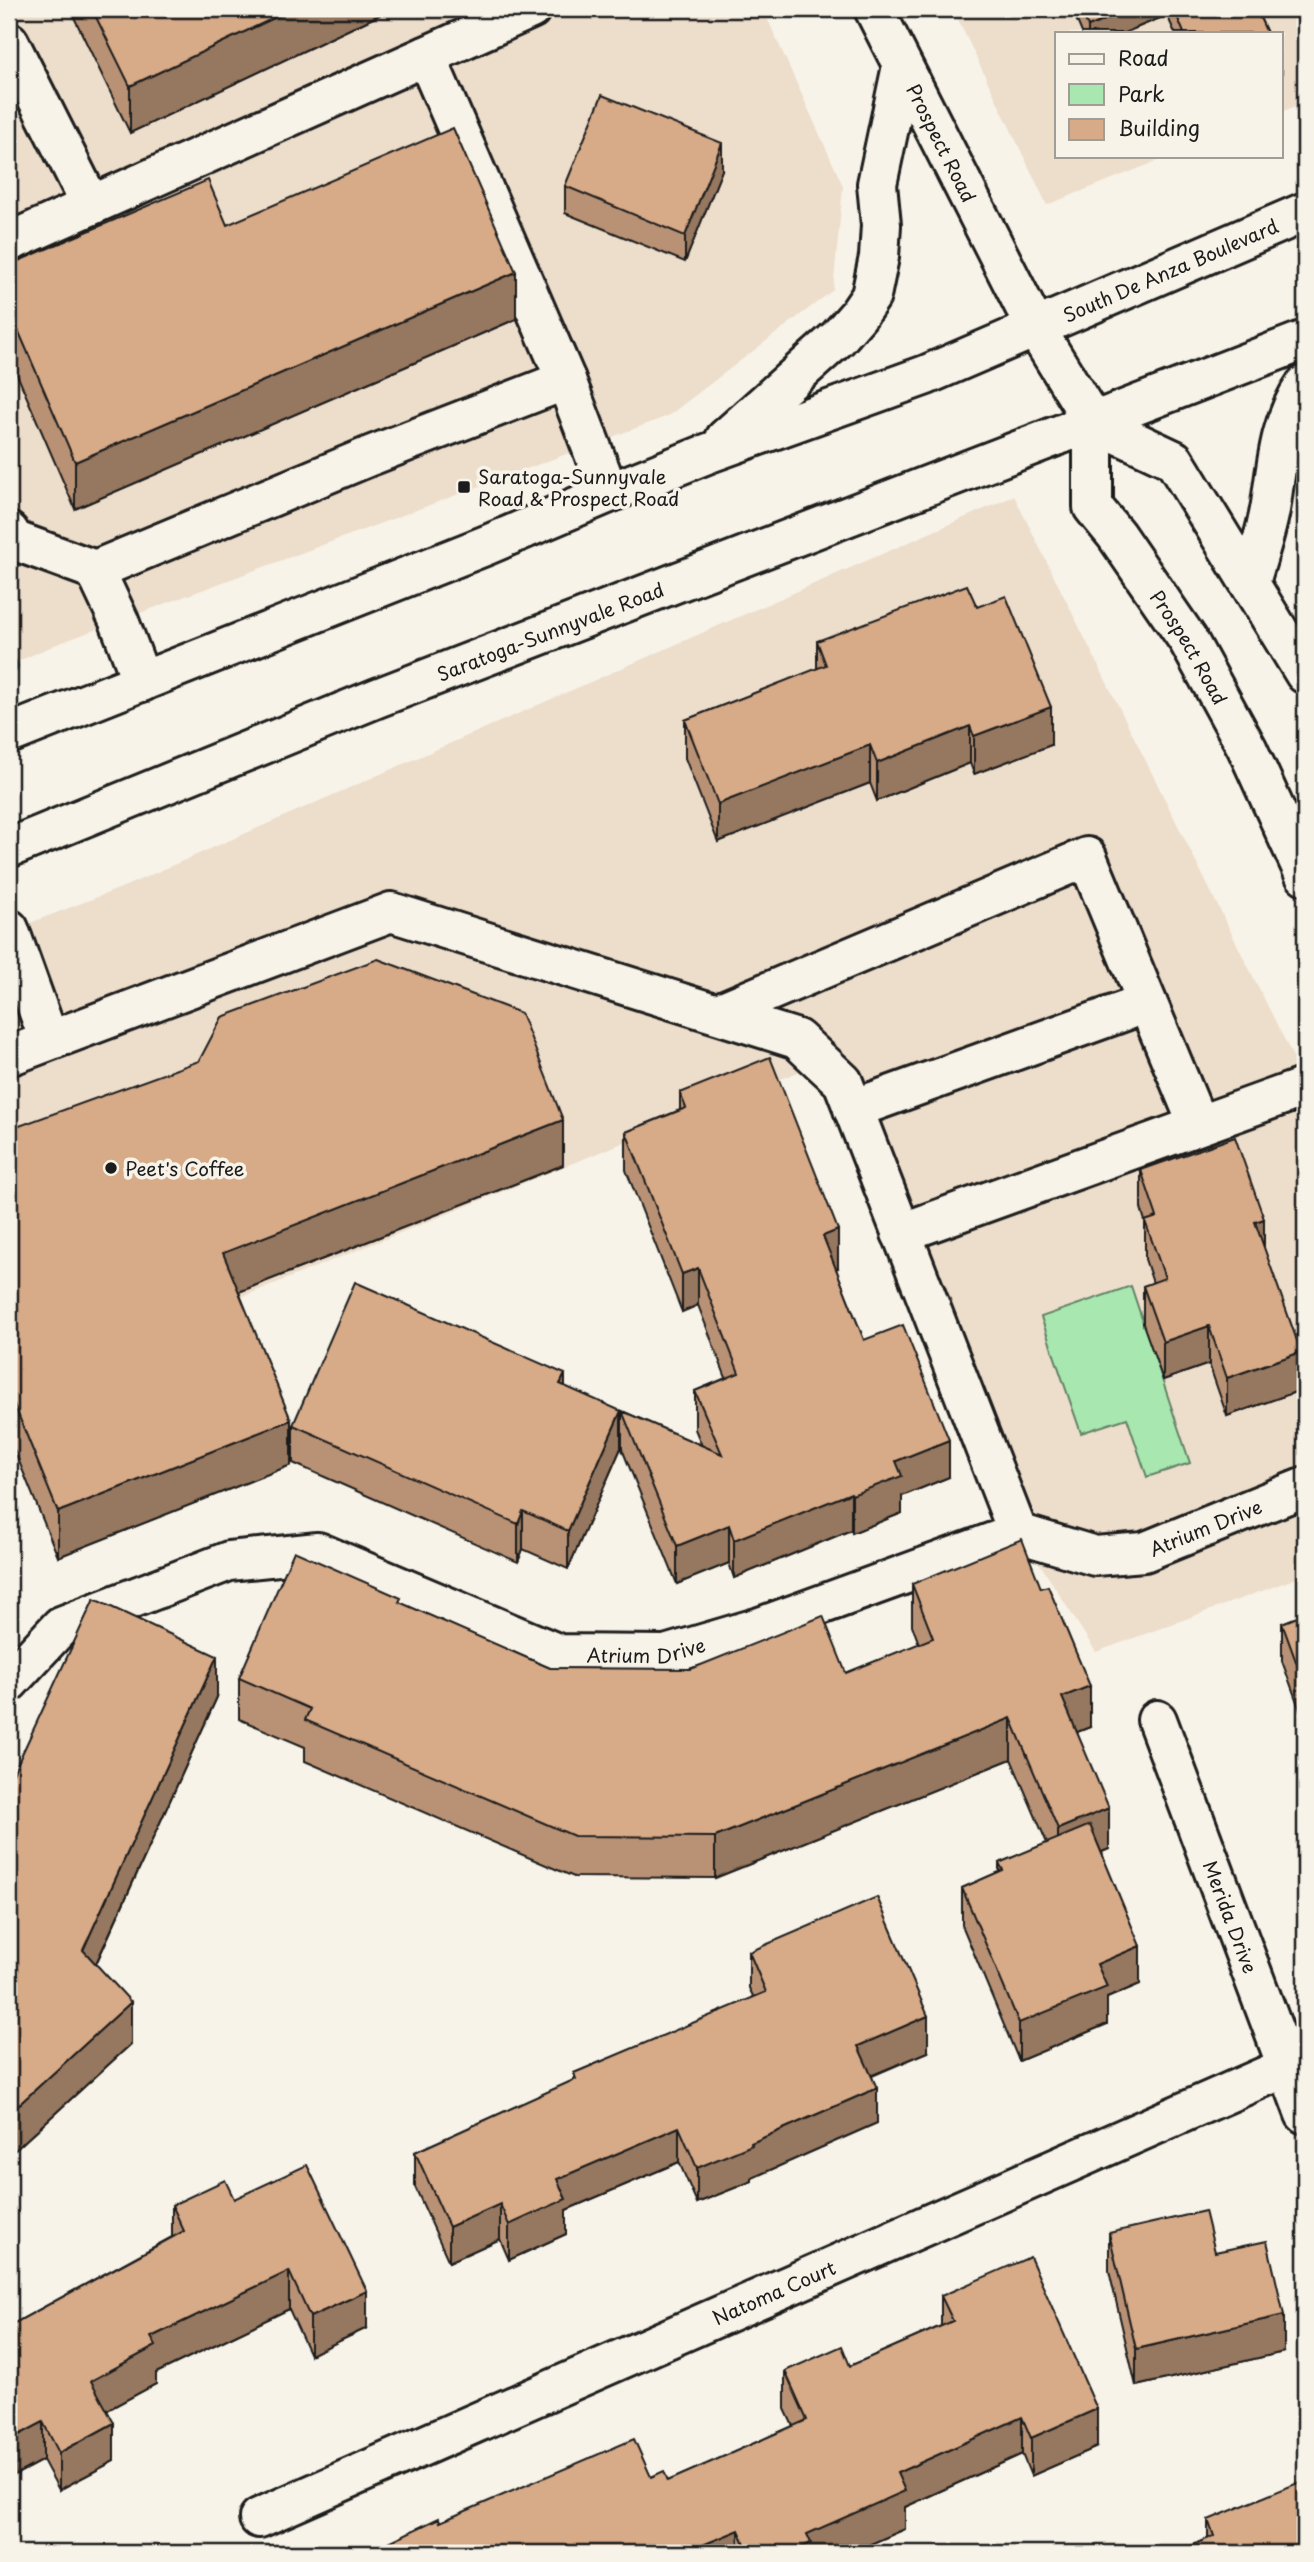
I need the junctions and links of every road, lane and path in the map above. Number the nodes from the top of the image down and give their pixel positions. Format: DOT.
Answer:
graph roads {
  1 [pos="531,9"];
  2 [pos="874,9"];
  3 [pos="9,41"];
  4 [pos="426,56"];
  5 [pos="902,66"];
  6 [pos="91,205"];
  7 [pos="1305,212"];
  8 [pos="9,242"];
  9 [pos="1036,329"];
  10 [pos="1305,340"];
  11 [pos="566,380"];
  12 [pos="1305,385"];
  13 [pos="1093,422"];
  14 [pos="709,453"];
  15 [pos="610,493"];
  16 [pos="9,532"];
  17 [pos="94,570"];
  18 [pos="1250,583"];
  19 [pos="1305,674"];
  20 [pos="142,682"];
  21 [pos="9,734"];
  22 [pos="9,848"];
  23 [pos="1305,875"];
  24 [pos="9,929"];
  25 [pos="1147,1003"];
  26 [pos="718,1013"];
  27 [pos="49,1040"];
  28 [pos="9,1056"];
  29 [pos="1305,1087"];
  30 [pos="853,1109"];
  31 [pos="1198,1125"];
  32 [pos="901,1233"];
  33 [pos="1305,1487"];
  34 [pos="1018,1533"];
  35 [pos="9,1682"];
  36 [pos="1157,1720"];
  37 [pos="1287,2067"];
  38 [pos="1305,2114"];
  39 [pos="259,2518"];
  1 -- 4 [label="main road"];
  2 -- 5 [label="main road, Prospect Road"];
  3 -- 6 [label="main road"];
  4 -- 6 [label="main road"];
  4 -- 11 [label="main road"];
  5 -- 9 [label="main road, Prospect Road"];
  5 -- 14 [label="main road"];
  6 -- 8 [label="main road"];
  7 -- 9 [label="main road, South De Anza Boulevard"];
  9 -- 13 [label="main road, Prospect Road"];
  9 -- 14 [label="main road"];
  10 -- 13 [label="main road"];
  11 -- 15 [label="main road"];
  11 -- 17 [label="main road"];
  12 -- 18 [label="main road"];
  13 -- 18 [label="main road"];
  13 -- 22 [label="main road, Saratoga-Sunnyvale Road"];
  13 -- 23 [label="main road, Prospect Road"];
  14 -- 15 [label="main road"];
  15 -- 20 [label="main road"];
  16 -- 17 [label="main road"];
  17 -- 20 [label="main road"];
  18 -- 19 [label="main road"];
  20 -- 21 [label="main road"];
  24 -- 27 [label="main road"];
  25 -- 26 [label="main road"];
  25 -- 30 [label="main road"];
  25 -- 31 [label="main road"];
  26 -- 27 [label="main road"];
  26 -- 30 [label="main road"];
  27 -- 28 [label="main road"];
  29 -- 31 [label="main road"];
  30 -- 32 [label="main road"];
  31 -- 32 [label="main road"];
  32 -- 34 [label="main road"];
  33 -- 34 [label="main road, Atrium Drive"];
  34 -- 35 [label="main road, Atrium Drive"];
  36 -- 37 [label="main road, Merida Drive"];
  37 -- 38 [label="main road, Merida Drive"];
  37 -- 39 [label="main road, Natoma Court"];
}
